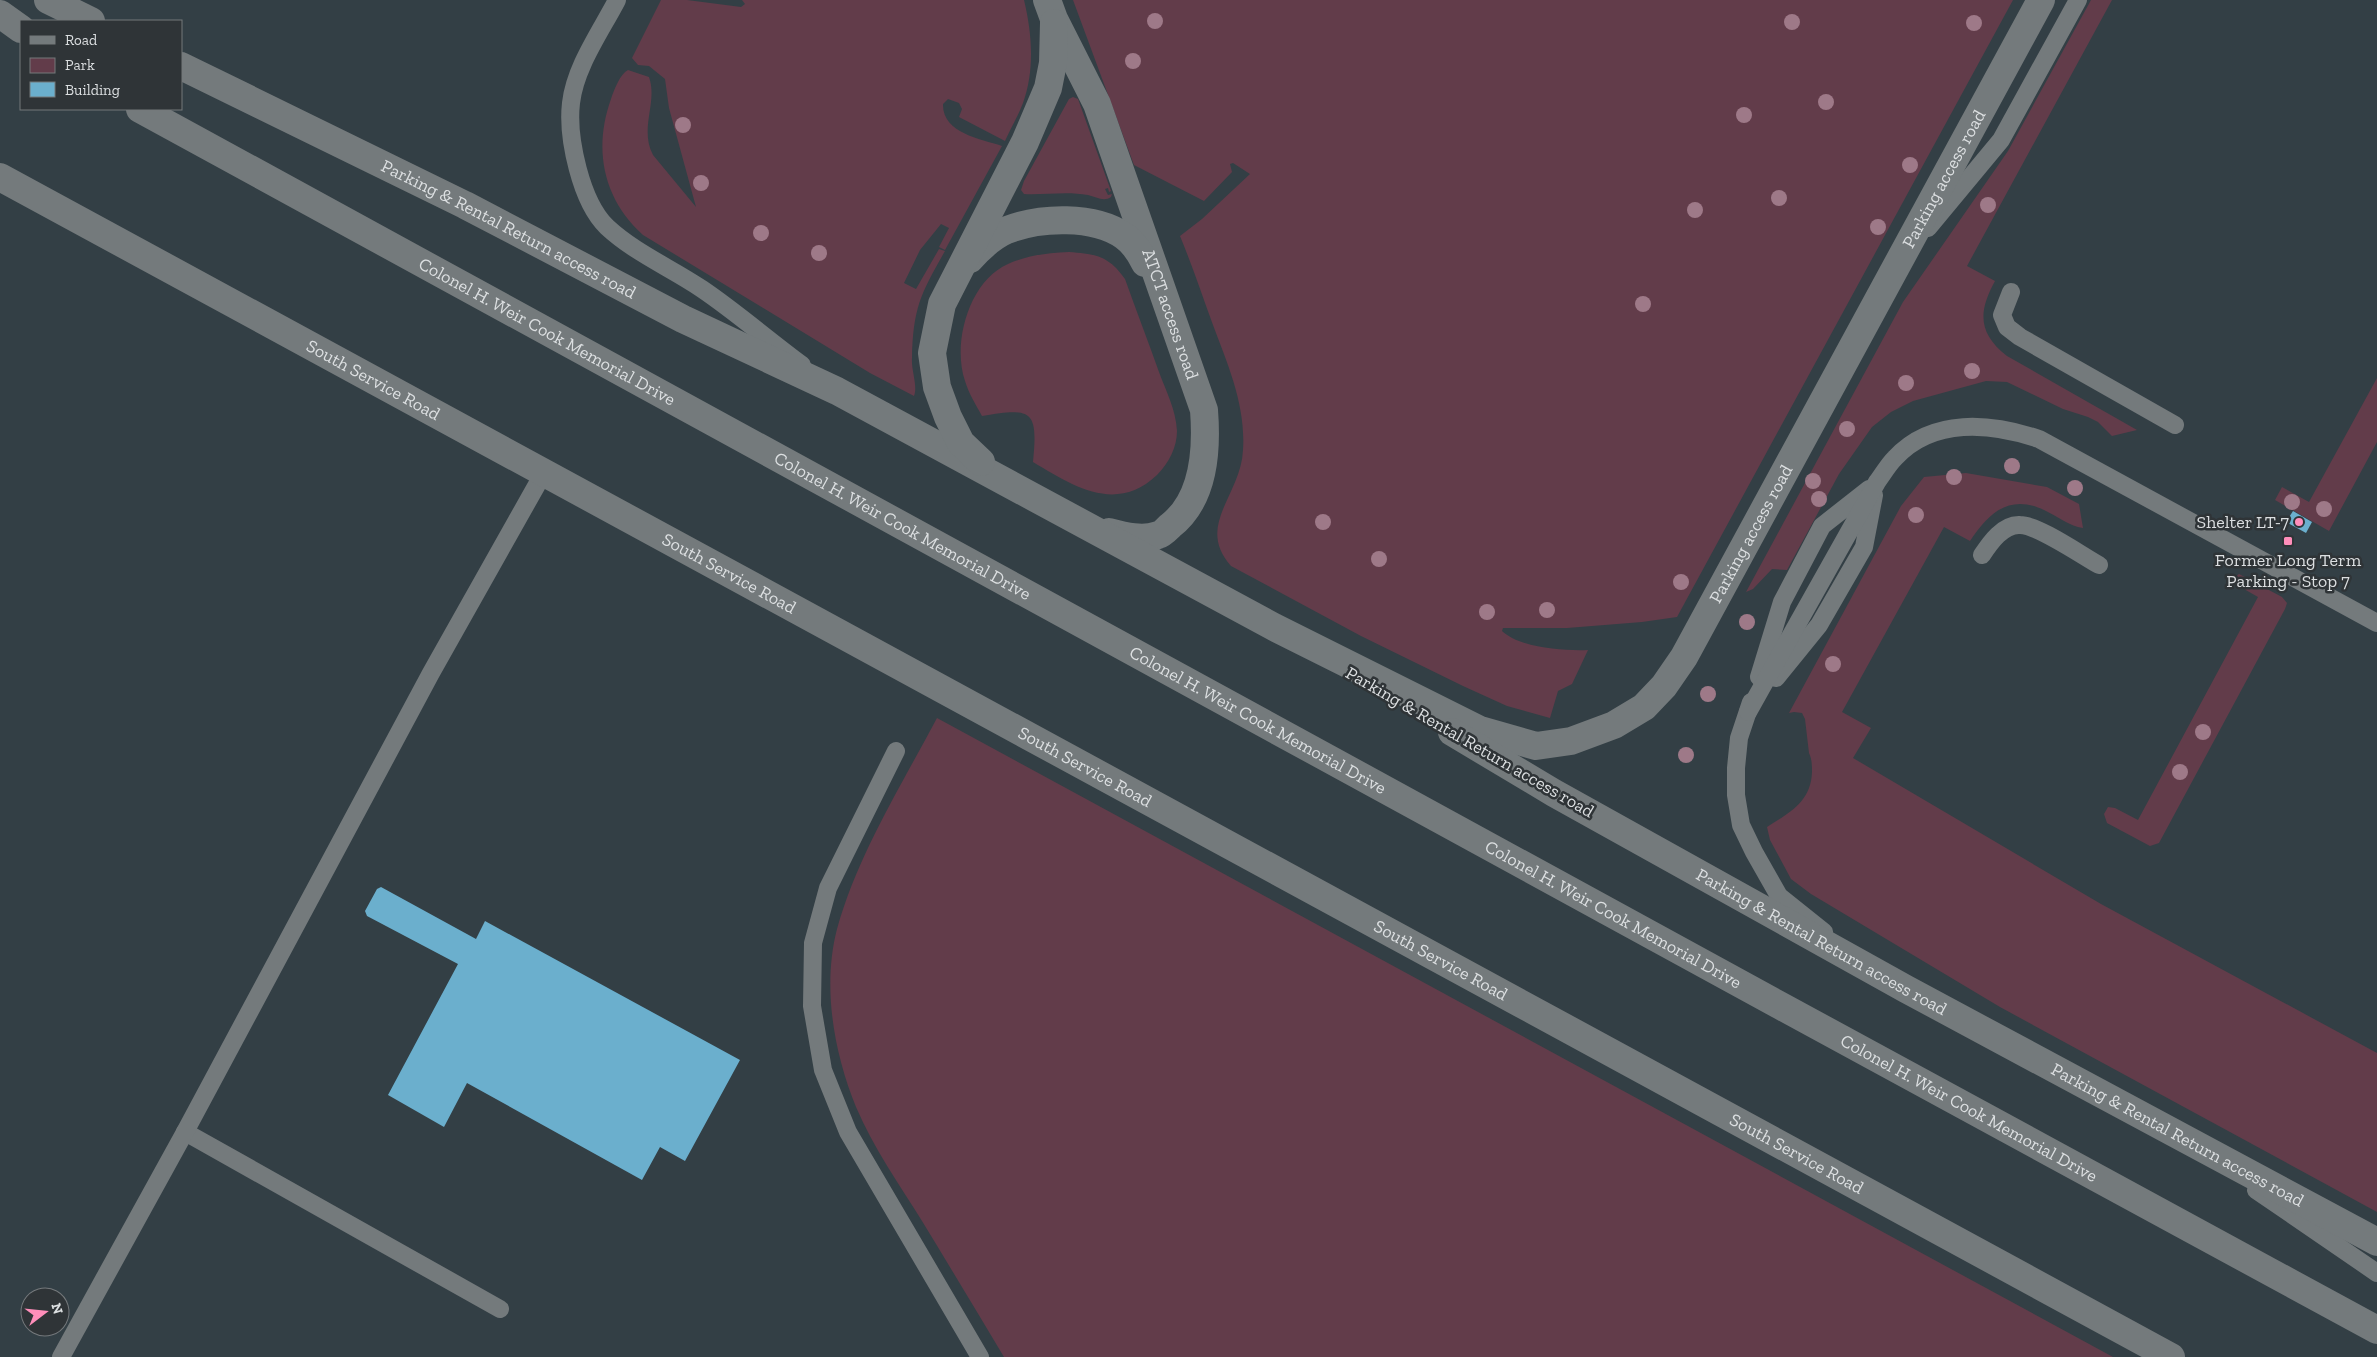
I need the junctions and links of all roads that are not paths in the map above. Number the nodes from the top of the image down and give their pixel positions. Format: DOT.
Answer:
graph roads {
  1 [pos="48,0"];
  2 [pos="617,0"];
  3 [pos="2041,0"];
  4 [pos="2078,0"];
  5 [pos="1050,10"];
  6 [pos="0,14"];
  7 [pos="89,20"];
  8 [pos="20,28"];
  9 [pos="182,66"];
  10 [pos="142,110"];
  11 [pos="0,177"];
  12 [pos="1899,263"];
  13 [pos="959,271"];
  14 [pos="1162,290"];
  15 [pos="2011,292"];
  16 [pos="837,391"];
  17 [pos="2175,425"];
  18 [pos="544,474"];
  19 [pos="1000,480"];
  20 [pos="1877,482"];
  21 [pos="1086,526"];
  22 [pos="1982,555"];
  23 [pos="2098,565"];
  24 [pos="2377,624"];
  25 [pos="1274,627"];
  26 [pos="1748,712"];
  27 [pos="896,751"];
  28 [pos="1862,963"];
  29 [pos="185,1132"];
  30 [pos="2180,1137"];
  31 [pos="2377,1242"];
  32 [pos="2377,1273"];
  33 [pos="500,1309"];
  34 [pos="2377,1330"];
  35 [pos="61,1357"];
  36 [pos="980,1357"];
  37 [pos="2171,1357"];
  1 -- 7 [label="street"];
  2 -- 16 [label="lane"];
  3 -- 12 [label="street, Parking access road"];
  4 -- 12 [label="lane"];
  5 -- 13 [label="street, ATCT access road"];
  5 -- 14 [label="street, ATCT access road"];
  6 -- 8 [label="street"];
  9 -- 16 [label="street, Parking & Rental Return access road"];
  10 -- 34 [label="street, Colonel H. Weir Cook Memorial Drive"];
  11 -- 18 [label="street, South Service Road"];
  12 -- 25 [label="street, Parking access road"];
  13 -- 14 [label="street"];
  13 -- 19 [label="street, ATCT access road"];
  14 -- 21 [label="street, ATCT access road"];
  15 -- 17 [label="lane"];
  16 -- 19 [label="street, Parking & Rental Return access road"];
  18 -- 29 [label="lane"];
  18 -- 37 [label="street, South Service Road"];
  19 -- 21 [label="street"];
  20 -- 24 [label="lane"];
  20 -- 26 [label="lane"];
  20 -- 26 [label="lane"];
  21 -- 25 [label="street"];
  22 -- 23 [label="lane"];
  25 -- 28 [label="street, Parking & Rental Return access road"];
  26 -- 28 [label="lane"];
  27 -- 36 [label="lane"];
  28 -- 30 [label="street, Parking & Rental Return access road"];
  29 -- 33 [label="lane"];
  29 -- 35 [label="lane"];
  30 -- 31 [label="street, Parking & Rental Return access road"];
  30 -- 32 [label="lane"];
}
